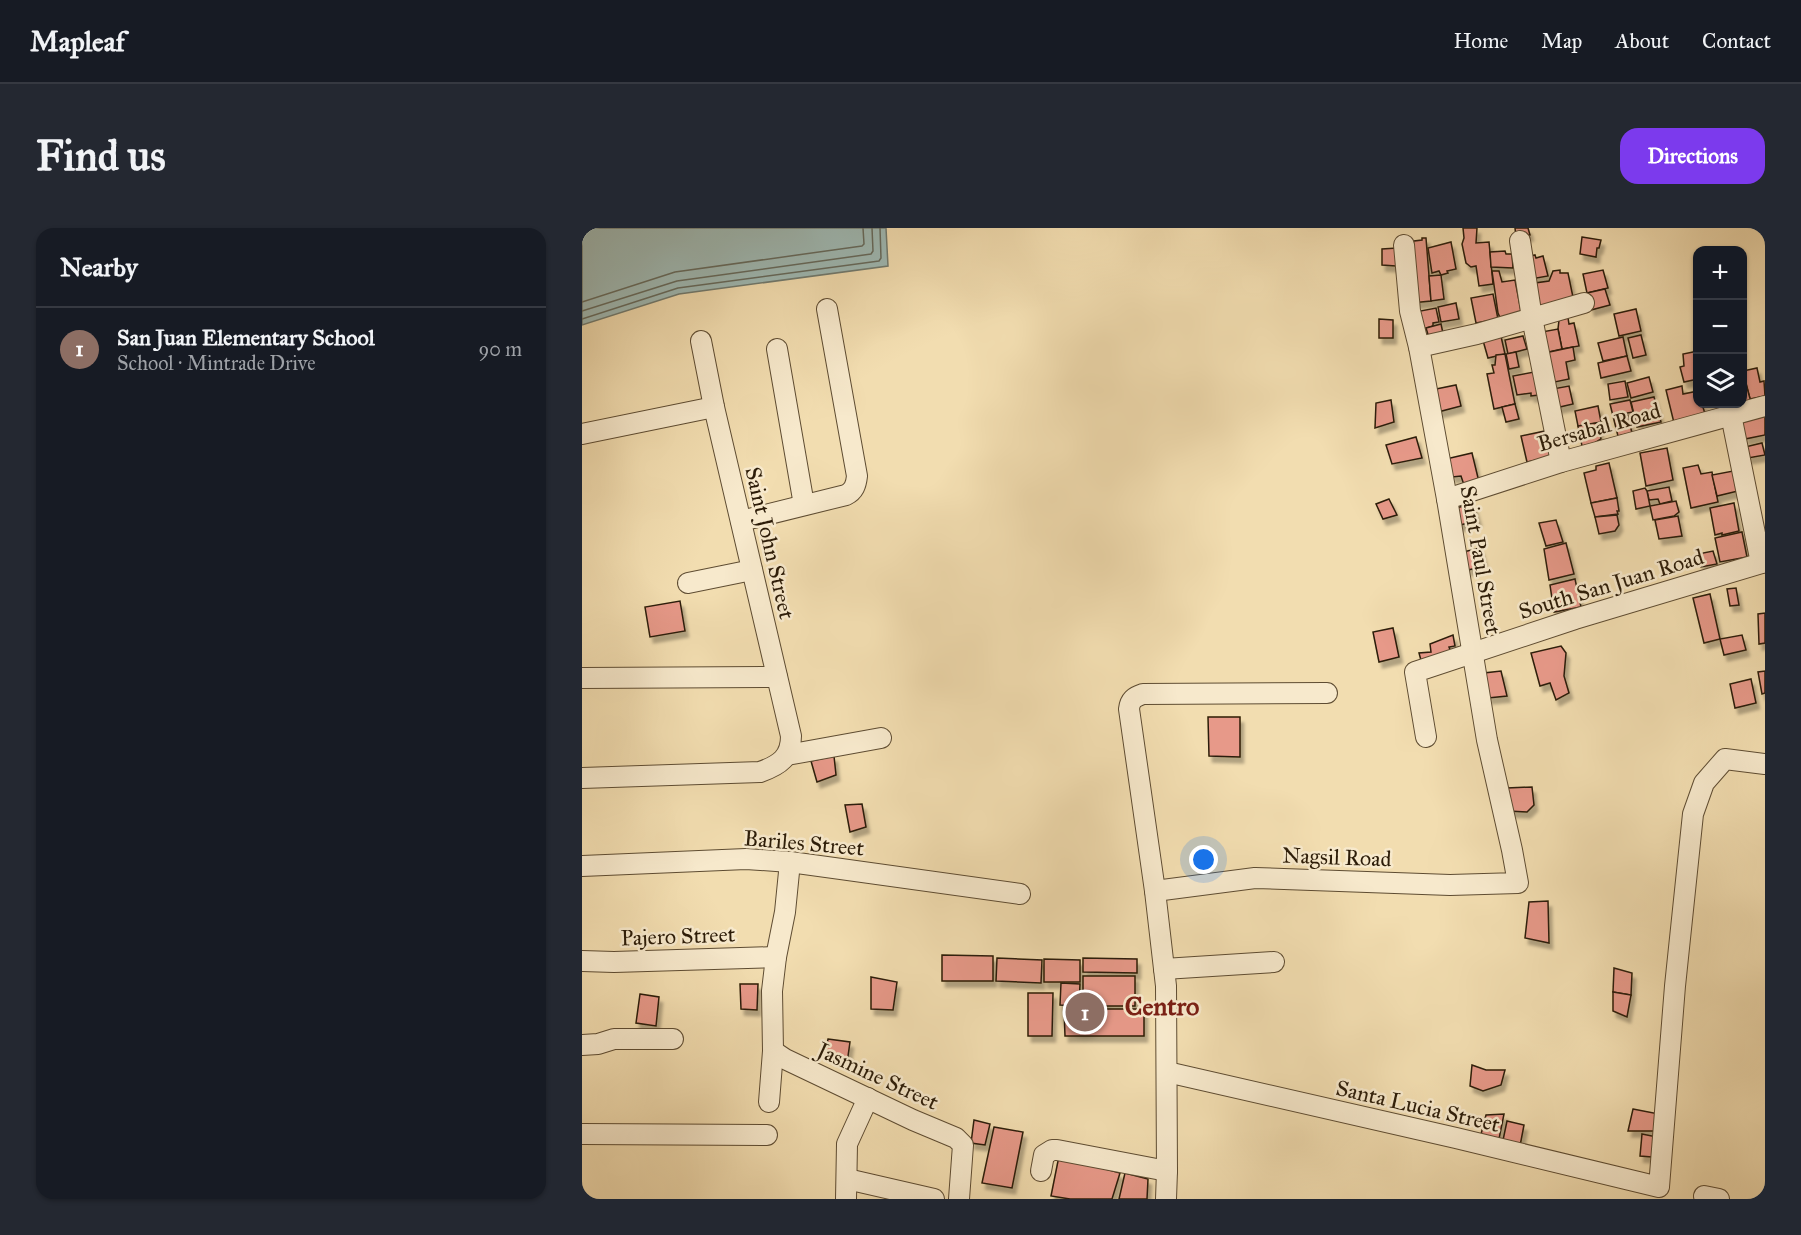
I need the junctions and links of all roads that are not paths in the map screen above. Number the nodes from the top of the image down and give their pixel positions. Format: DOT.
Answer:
graph roads {
  1 [pos="1520,241"];
  2 [pos="1404,244"];
  3 [pos="1584,303"];
  4 [pos="827,309"];
  5 [pos="1532,318"];
  6 [pos="701,341"];
  7 [pos="1419,347"];
  8 [pos="777,349"];
  9 [pos="1765,406"];
  10 [pos="714,407"];
  11 [pos="1731,415"];
  12 [pos="582,435"];
  13 [pos="1561,462"];
  14 [pos="1447,499"];
  15 [pos="804,505"];
  16 [pos="741,521"];
  17 [pos="1763,563"];
  18 [pos="752,570"];
  19 [pos="688,583"];
  20 [pos="1472,654"];
  21 [pos="777,677"];
  22 [pos="582,678"];
  23 [pos="1327,693"];
  24 [pos="1426,737"];
  25 [pos="881,738"];
  26 [pos="787,755"];
  27 [pos="1765,764"];
  28 [pos="582,778"];
  29 [pos="790,862"];
  30 [pos="582,866"];
  31 [pos="1518,883"];
  32 [pos="1155,891"];
  33 [pos="1020,894"];
  34 [pos="776,957"];
  35 [pos="582,961"];
  36 [pos="1274,962"];
  37 [pos="1164,969"];
  38 [pos="672,1039"];
  39 [pos="582,1045"];
  40 [pos="773,1051"];
  41 [pos="1167,1072"];
  42 [pos="868,1098"];
  43 [pos="769,1102"];
  44 [pos="582,1134"];
  45 [pos="767,1135"];
  46 [pos="1041,1171"];
  47 [pos="1167,1171"];
  48 [pos="847,1179"];
  49 [pos="911,1197"];
  50 [pos="846,1199"];
  51 [pos="934,1199"];
  52 [pos="959,1199"];
  53 [pos="1166,1199"];
  1 -- 5 [label="street"];
  2 -- 7 [label="street, Saint Paul Street"];
  3 -- 5 [label="street"];
  4 -- 15 [label="street"];
  5 -- 7 [label="street"];
  5 -- 13 [label="street"];
  6 -- 10 [label="street, Saint John Street"];
  7 -- 14 [label="street, Saint Paul Street"];
  8 -- 15 [label="street"];
  9 -- 11 [label="street, Bersabal Road"];
  10 -- 12 [label="street"];
  10 -- 16 [label="street, Saint John Street"];
  11 -- 13 [label="street, Bersabal Road"];
  11 -- 17 [label="street"];
  13 -- 14 [label="street, Bersabal Road"];
  14 -- 20 [label="street, Saint Paul Street"];
  15 -- 16 [label="street"];
  16 -- 18 [label="street, Saint John Street"];
  17 -- 20 [label="street, South San Juan Road"];
  18 -- 19 [label="street"];
  18 -- 21 [label="street, Saint John Street"];
  20 -- 24 [label="street, South San Juan Road"];
  20 -- 31 [label="street, Saint Paul Street"];
  21 -- 22 [label="street"];
  21 -- 26 [label="street, Saint John Street"];
  23 -- 32 [label="street"];
  25 -- 26 [label="street"];
  26 -- 28 [label="street"];
  27 -- 41 [label="street, Santa Lucia Street"];
  29 -- 30 [label="street, Bariles Street"];
  29 -- 33 [label="street, Bariles Street"];
  29 -- 34 [label="street"];
  31 -- 32 [label="street, Nagsil Road"];
  32 -- 37 [label="street"];
  34 -- 35 [label="street, Pajero Street"];
  34 -- 40 [label="street"];
  36 -- 37 [label="street"];
  37 -- 41 [label="street"];
  38 -- 39 [label="street"];
  40 -- 42 [label="street, Jasmine Street"];
  40 -- 43 [label="street"];
  41 -- 47 [label="street"];
  42 -- 48 [label="street"];
  42 -- 52 [label="street, Jasmine Street"];
  44 -- 45 [label="street"];
  46 -- 47 [label="street"];
  47 -- 53 [label="street"];
  48 -- 49 [label="street"];
  48 -- 50 [label="street"];
  49 -- 51 [label="street"];
}
